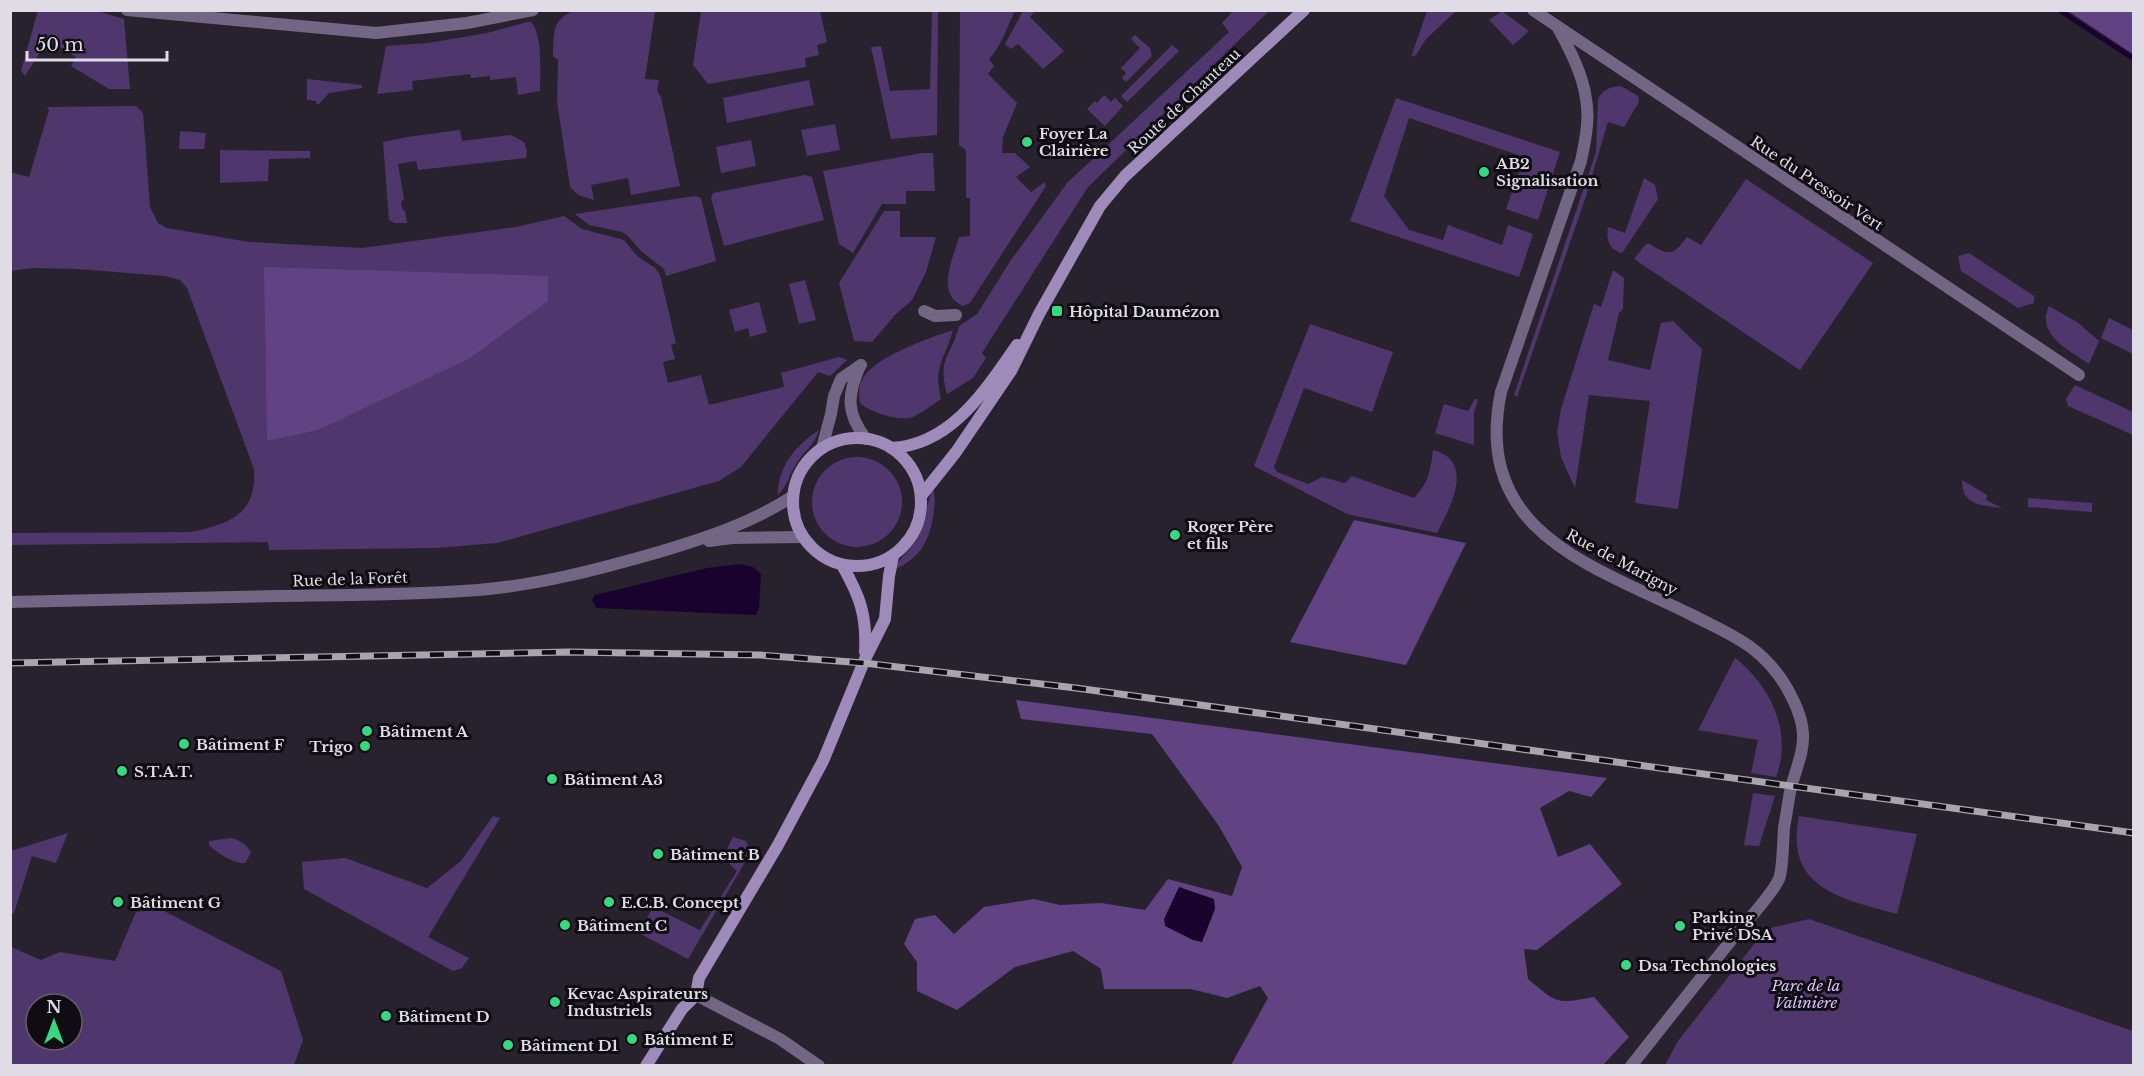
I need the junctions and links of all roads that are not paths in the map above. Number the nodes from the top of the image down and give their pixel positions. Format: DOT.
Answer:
graph roads {
  1 [pos="127,10"];
  2 [pos="533,10"];
  3 [pos="1304,10"];
  4 [pos="1536,12"];
  5 [pos="1558,28"];
  6 [pos="924,311"];
  7 [pos="1039,314"];
  8 [pos="956,315"];
  9 [pos="2079,375"];
  10 [pos="866,439"];
  11 [pos="822,448"];
  12 [pos="891,448"];
  13 [pos="793,496"];
  14 [pos="921,496"];
  15 [pos="802,537"];
  16 [pos="684,544"];
  17 [pos="893,556"];
  18 [pos="843,565"];
  19 [pos="10,602"];
  20 [pos="865,659"];
  21 [pos="696,995"];
  22 [pos="646,1065"];
  23 [pos="819,1065"];
  24 [pos="1631,1065"];
  1 -- 2 [label="street"];
  3 -- 7 [label="main road, Route de Chanteau"];
  4 -- 5 [label="street, Rue du Pressoir Vert"];
  5 -- 9 [label="street, Rue du Pressoir Vert"];
  5 -- 24 [label="street, Rue de Marigny"];
  6 -- 8 [label="street"];
  7 -- 12 [label="main road, Route de Chanteau"];
  7 -- 14 [label="main road, Route de Chanteau"];
  10 -- 11 [label="main road"];
  10 -- 11 [label="street"];
  10 -- 12 [label="main road"];
  11 -- 13 [label="main road"];
  12 -- 14 [label="main road"];
  13 -- 15 [label="main road"];
  13 -- 16 [label="street, Rue de la Forêt"];
  14 -- 17 [label="main road"];
  15 -- 16 [label="street, Rue de la Forêt"];
  15 -- 18 [label="main road"];
  16 -- 19 [label="street, Rue de la Forêt"];
  17 -- 18 [label="main road"];
  17 -- 20 [label="main road"];
  18 -- 20 [label="main road"];
  20 -- 21 [label="main road"];
  21 -- 22 [label="main road"];
  21 -- 23 [label="street"];
}
